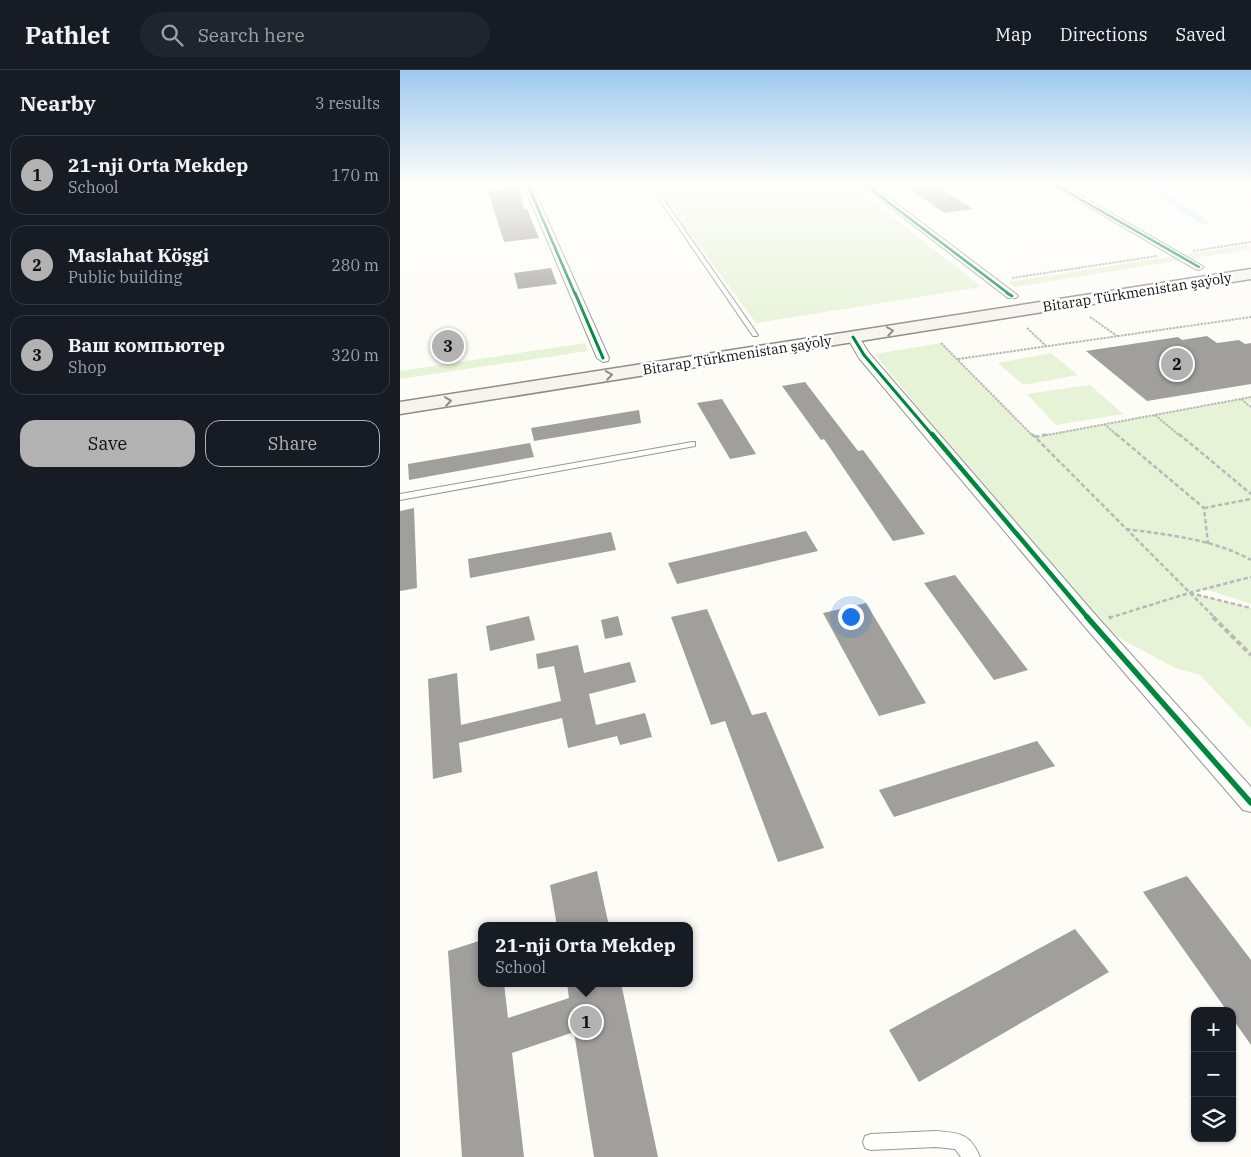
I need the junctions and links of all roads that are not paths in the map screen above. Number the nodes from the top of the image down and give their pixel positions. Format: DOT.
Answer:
graph roads {
  1 [pos="549,234"];
  2 [pos="685,234"];
  3 [pos="930,234"];
  4 [pos="1140,234"];
  5 [pos="1251,259"];
  6 [pos="1199,267"];
  7 [pos="1251,274"];
  8 [pos="1012,296"];
  9 [pos="805,328"];
  10 [pos="775,332"];
  11 [pos="755,335"];
  12 [pos="853,337"];
  13 [pos="736,338"];
  14 [pos="622,356"];
  15 [pos="603,358"];
  16 [pos="583,361"];
  17 [pos="400,408"];
  18 [pos="692,444"];
  19 [pos="400,497"];
  20 [pos="1251,803"];
  21 [pos="871,1142"];
  22 [pos="972,1157"];
  1 -- 15 [label="street"];
  2 -- 11 [label="lane"];
  3 -- 8 [label="street"];
  4 -- 6 [label="street"];
  5 -- 6 [label="main road, Bitarap Türkmenistan şaýoly"];
  6 -- 8 [label="main road, Bitarap Türkmenistan şaýoly"];
  12 -- 7 [label="main road, Bitarap Türkmenistan şaýoly, one-way"];
  8 -- 9 [label="main road, Bitarap Türkmenistan şaýoly"];
  10 -- 11 [label="main road, Bitarap Türkmenistan şaýoly"];
  11 -- 13 [label="main road, Bitarap Türkmenistan şaýoly"];
  17 -- 12 [label="main road, Bitarap Türkmenistan şaýoly, one-way"];
  12 -- 20 [label="street"];
  14 -- 15 [label="main road, Bitarap Türkmenistan şaýoly"];
  15 -- 16 [label="main road, Bitarap Türkmenistan şaýoly"];
  18 -- 19 [label="lane"];
  21 -- 22 [label="lane"];
}
